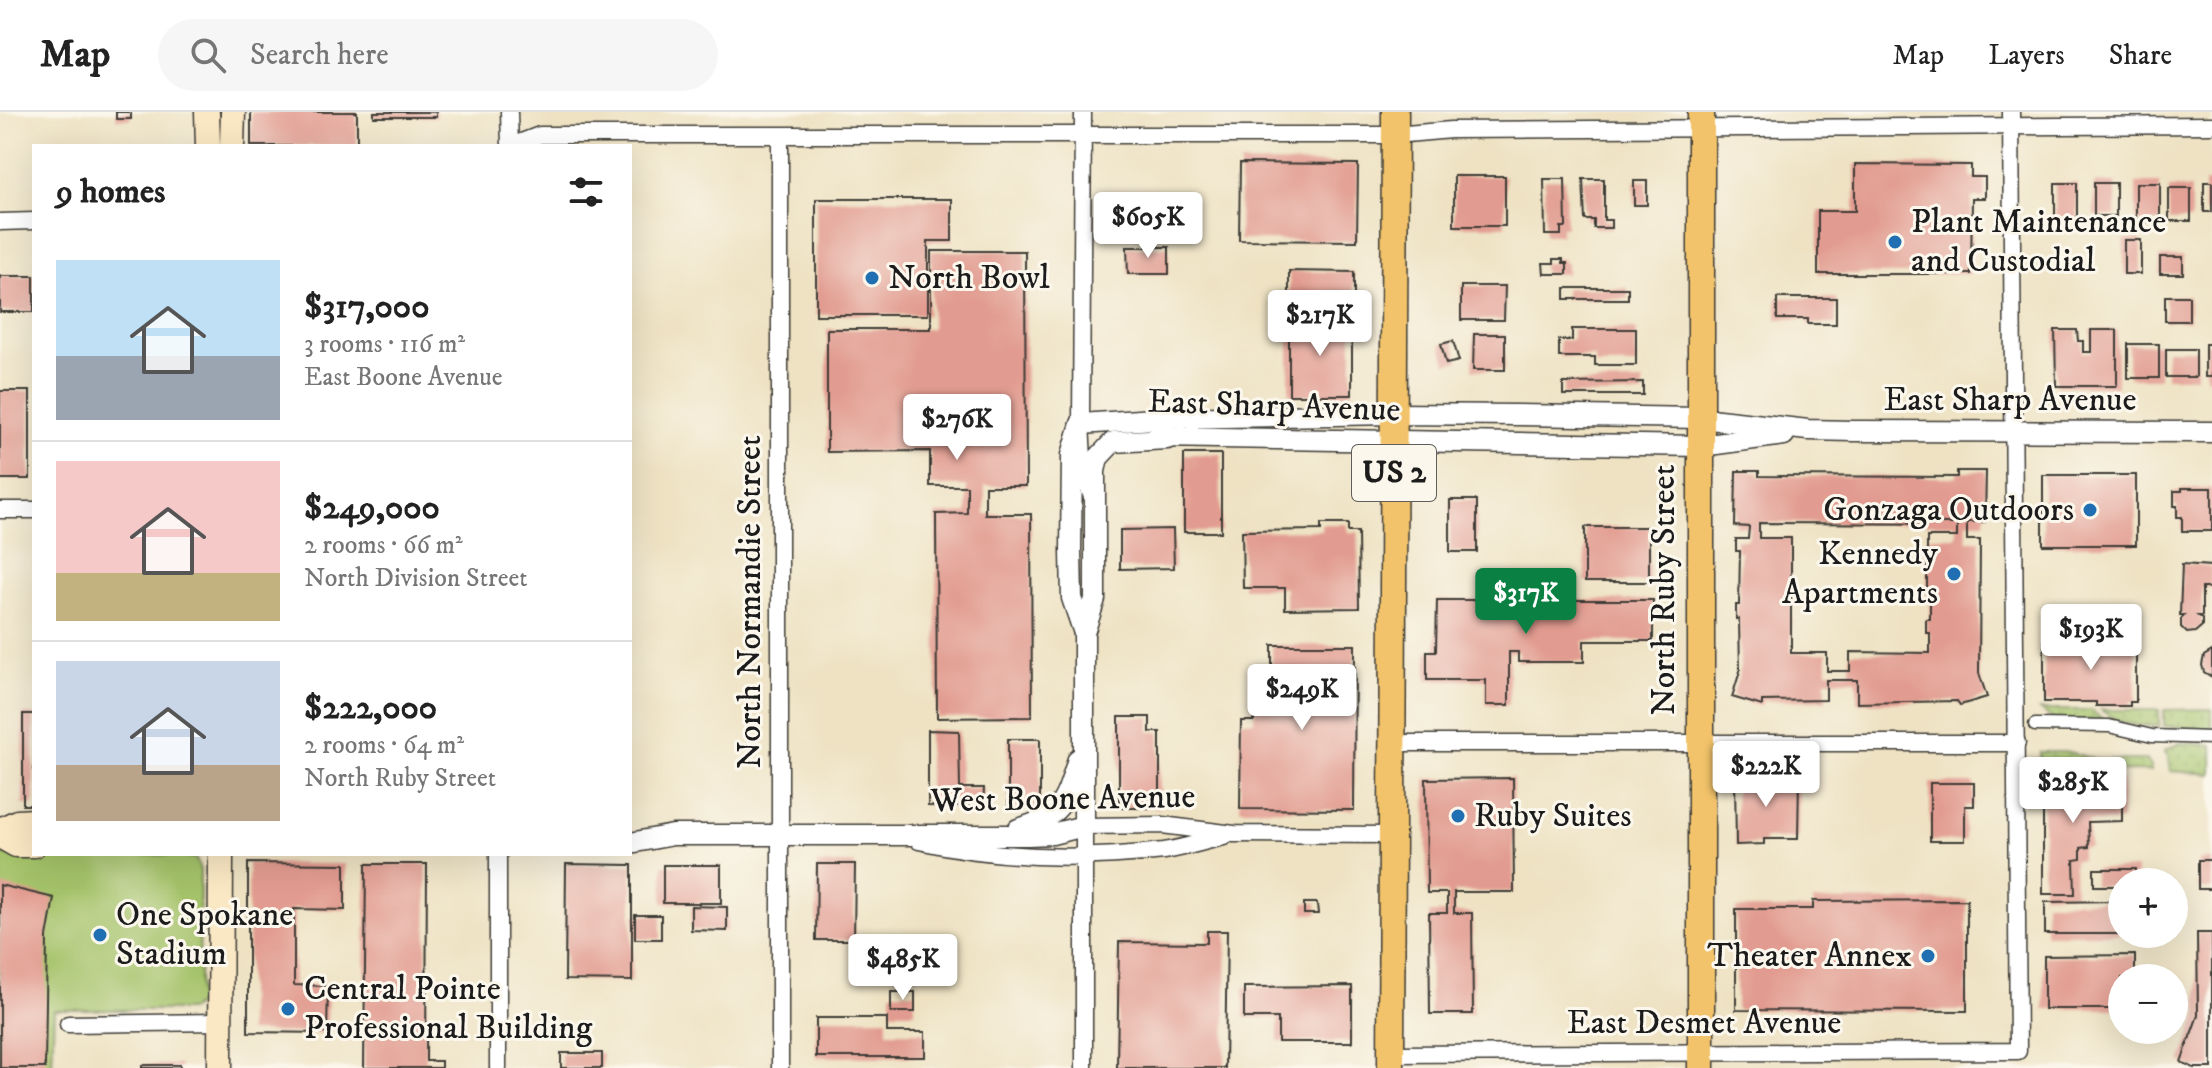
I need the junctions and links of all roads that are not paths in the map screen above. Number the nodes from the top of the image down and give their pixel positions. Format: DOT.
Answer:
graph roads {
  1 [pos="207,112"];
  2 [pos="233,112"];
  3 [pos="509,112"];
  4 [pos="1083,112"];
  5 [pos="2011,119"];
  6 [pos="1701,121"];
  7 [pos="1395,123"];
  8 [pos="2212,125"];
  9 [pos="1082,135"];
  10 [pos="780,136"];
  11 [pos="208,144"];
  12 [pos="232,144"];
  13 [pos="510,144"];
  14 [pos="515,144"];
  15 [pos="32,221"];
  16 [pos="0,222"];
  17 [pos="1394,414"];
  18 [pos="1701,418"];
  19 [pos="1081,424"];
  20 [pos="1808,430"];
  21 [pos="2014,431"];
  22 [pos="2212,432"];
  23 [pos="1167,439"];
  24 [pos="1394,443"];
  25 [pos="1701,446"];
  26 [pos="0,510"];
  27 [pos="32,510"];
  28 [pos="1096,510"];
  29 [pos="1084,633"];
  30 [pos="2035,725"];
  31 [pos="2212,738"];
  32 [pos="1084,740"];
  33 [pos="1699,742"];
  34 [pos="1392,743"];
  35 [pos="2017,743"];
  36 [pos="32,821"];
  37 [pos="1084,826"];
  38 [pos="632,827"];
  39 [pos="0,833"];
  40 [pos="1234,834"];
  41 [pos="673,835"];
  42 [pos="780,835"];
  43 [pos="893,835"];
  44 [pos="1392,835"];
  45 [pos="996,836"];
  46 [pos="632,843"];
  47 [pos="32,845"];
  48 [pos="1084,855"];
  49 [pos="221,856"];
  50 [pos="498,856"];
  51 [pos="220,1022"];
  52 [pos="68,1024"];
  53 [pos="1391,1061"];
  54 [pos="1701,1061"];
  55 [pos="220,1068"];
  56 [pos="498,1068"];
  57 [pos="780,1068"];
  58 [pos="1084,1068"];
  1 -- 11 [label="main road"];
  2 -- 12 [label="main road"];
  3 -- 13 [label="street"];
  4 -- 9 [label="street"];
  5 -- 6 [label="street"];
  5 -- 8 [label="street"];
  5 -- 21 [label="street"];
  6 -- 7 [label="street"];
  6 -- 18 [label="main road, North Ruby Street"];
  7 -- 9 [label="street"];
  7 -- 17 [label="main road, US 2"];
  9 -- 10 [label="street"];
  9 -- 19 [label="street"];
  10 -- 14 [label="street"];
  10 -- 42 [label="street, North Normandie Street"];
  15 -- 16 [label="street"];
  17 -- 18 [label="street, East Sharp Avenue"];
  17 -- 19 [label="street, East Sharp Avenue"];
  17 -- 24 [label="main road, US 2"];
  18 -- 20 [label="street, East Sharp Avenue"];
  18 -- 25 [label="main road, North Ruby Street"];
  19 -- 23 [label="street, East Sharp Avenue"];
  19 -- 28 [label="street"];
  19 -- 29 [label="street"];
  20 -- 21 [label="street, East Sharp Avenue"];
  20 -- 25 [label="street, East Sharp Avenue"];
  21 -- 22 [label="street, East Sharp Avenue"];
  21 -- 35 [label="street"];
  23 -- 24 [label="street, East Sharp Avenue"];
  23 -- 28 [label="street"];
  24 -- 25 [label="street, East Sharp Avenue"];
  24 -- 34 [label="main road, US 2"];
  25 -- 33 [label="main road, North Ruby Street"];
  26 -- 27 [label="street"];
  28 -- 29 [label="street"];
  29 -- 32 [label="street"];
  30 -- 31 [label="street"];
  32 -- 37 [label="street"];
  32 -- 45 [label="street"];
  33 -- 34 [label="street"];
  33 -- 35 [label="street"];
  33 -- 54 [label="main road, North Ruby Street"];
  34 -- 44 [label="main road, US 2"];
  35 -- 54 [label="street, East Desmet Avenue"];
  36 -- 39 [label="main road"];
  37 -- 40 [label="street, West Boone Avenue"];
  37 -- 45 [label="street, West Boone Avenue"];
  37 -- 48 [label="street"];
  38 -- 41 [label="street, West Boone Avenue"];
  39 -- 47 [label="main road"];
  40 -- 44 [label="street, West Boone Avenue"];
  40 -- 48 [label="street, West Boone Avenue"];
  41 -- 42 [label="street, West Boone Avenue"];
  41 -- 46 [label="street, West Boone Avenue"];
  42 -- 43 [label="street, West Boone Avenue"];
  42 -- 57 [label="street, North Normandie Street"];
  43 -- 45 [label="street, West Boone Avenue"];
  43 -- 48 [label="street, West Boone Avenue"];
  44 -- 53 [label="main road, US 2"];
  48 -- 58 [label="street"];
  49 -- 51 [label="main road"];
  50 -- 56 [label="street"];
  51 -- 52 [label="street"];
  51 -- 55 [label="main road"];
  53 -- 54 [label="street, East Desmet Avenue"];
}
